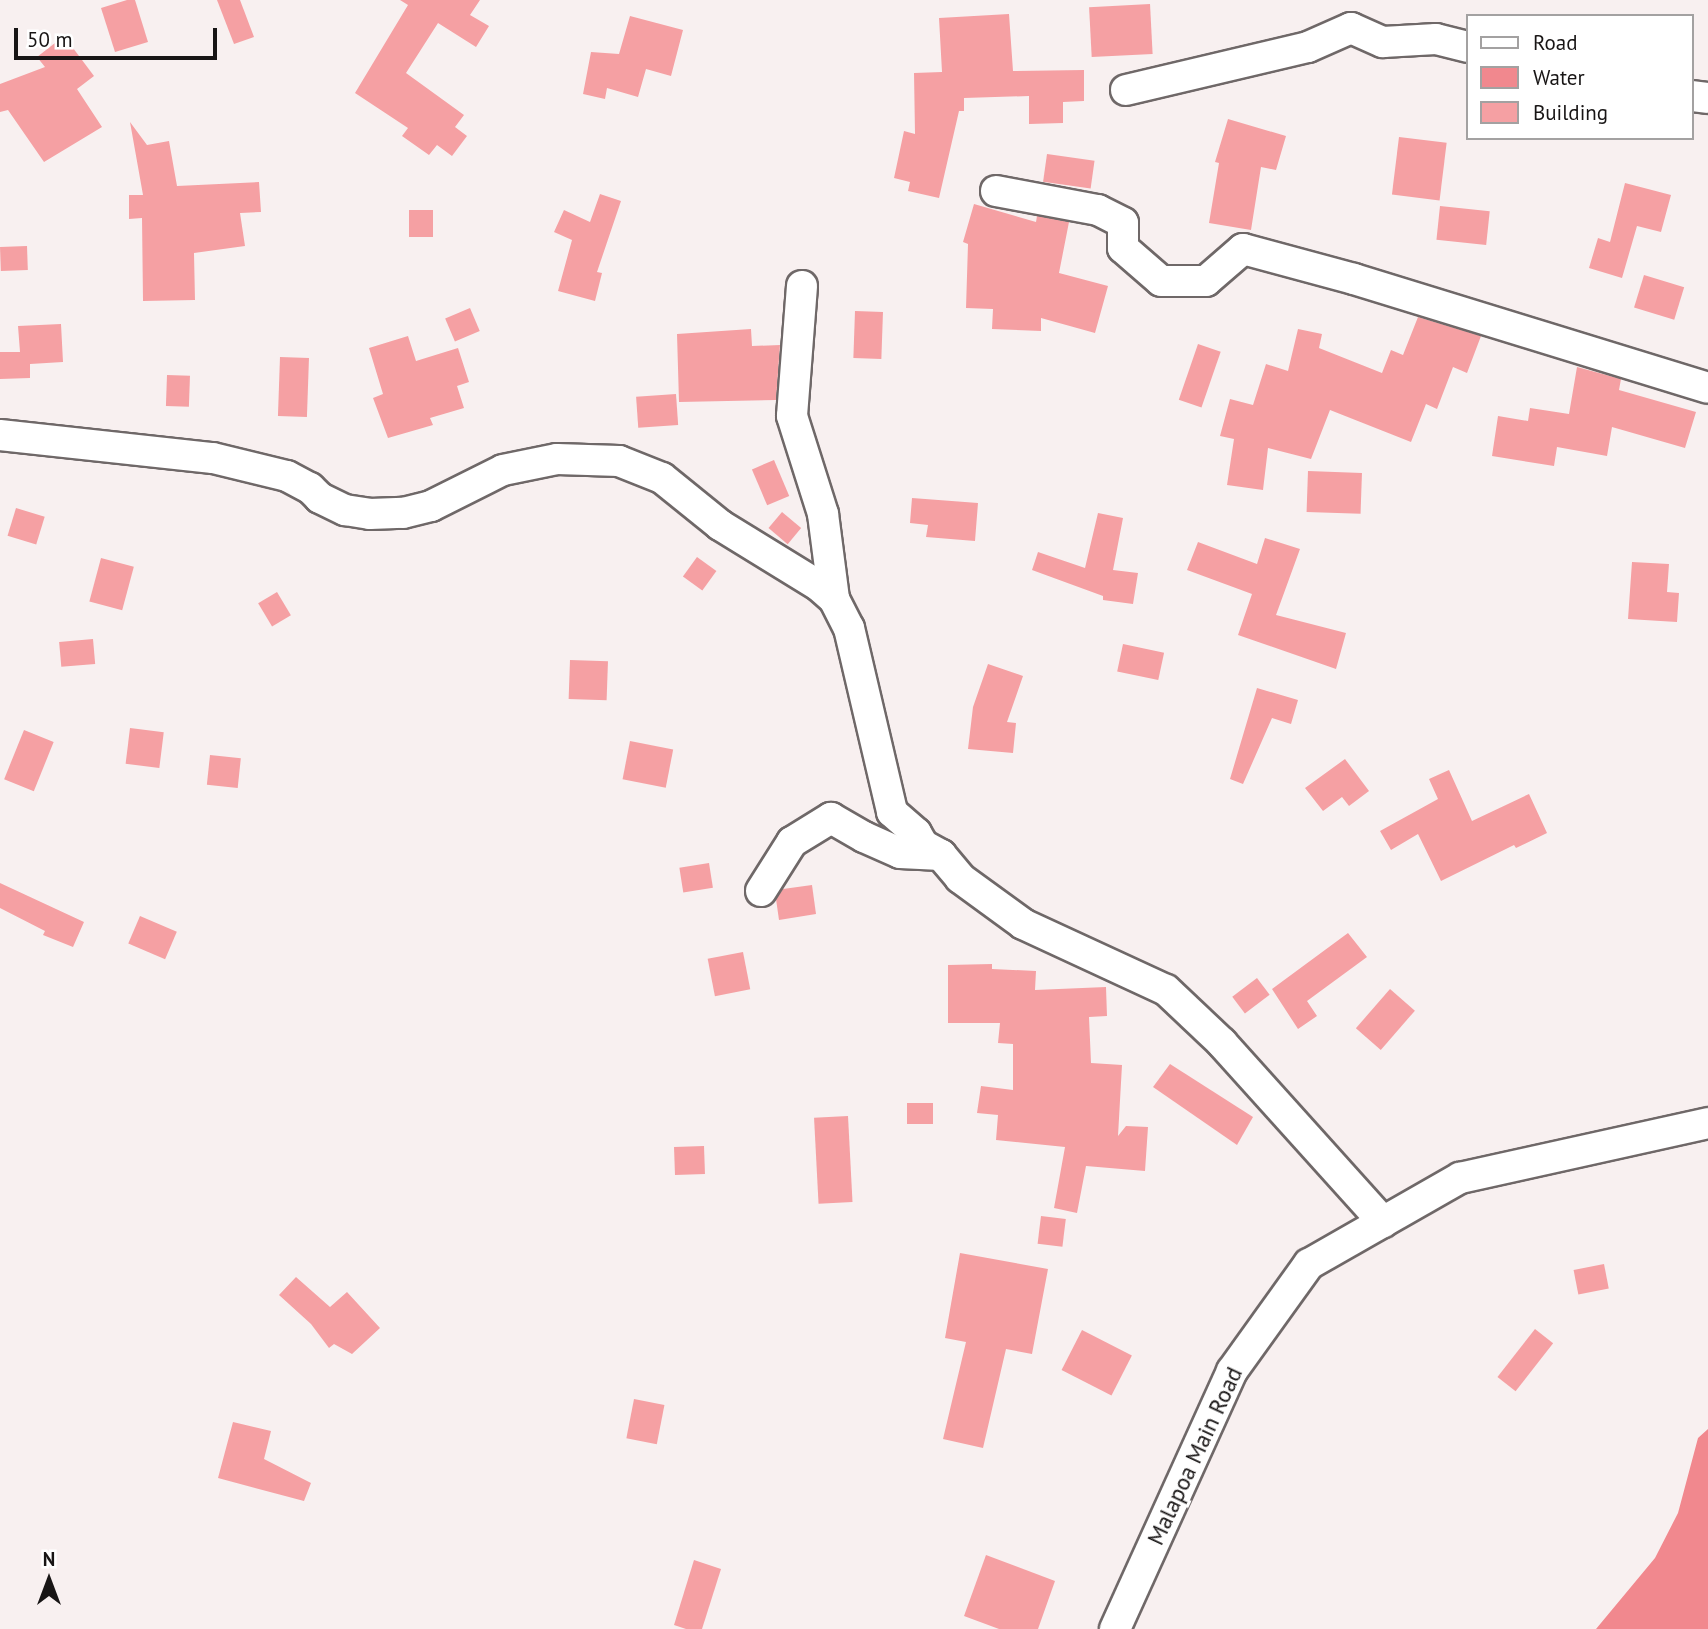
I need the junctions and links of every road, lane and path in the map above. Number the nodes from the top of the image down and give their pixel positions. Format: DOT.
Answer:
graph roads {
  1 [pos="1466,46"];
  2 [pos="1126,90"];
  3 [pos="996,191"];
  4 [pos="802,286"];
  5 [pos="1708,388"];
  6 [pos="0,435"];
  7 [pos="834,599"];
  8 [pos="941,855"];
  9 [pos="761,891"];
  10 [pos="1708,1123"];
  11 [pos="1383,1222"];
  12 [pos="1115,1629"];
  1 -- 2 [label="street"];
  3 -- 5 [label="street"];
  4 -- 7 [label="street"];
  6 -- 7 [label="street"];
  7 -- 8 [label="street"];
  8 -- 9 [label="street"];
  8 -- 11 [label="street"];
  10 -- 11 [label="street, Malapoa Main Road"];
  11 -- 12 [label="street, Malapoa Main Road"];
}
